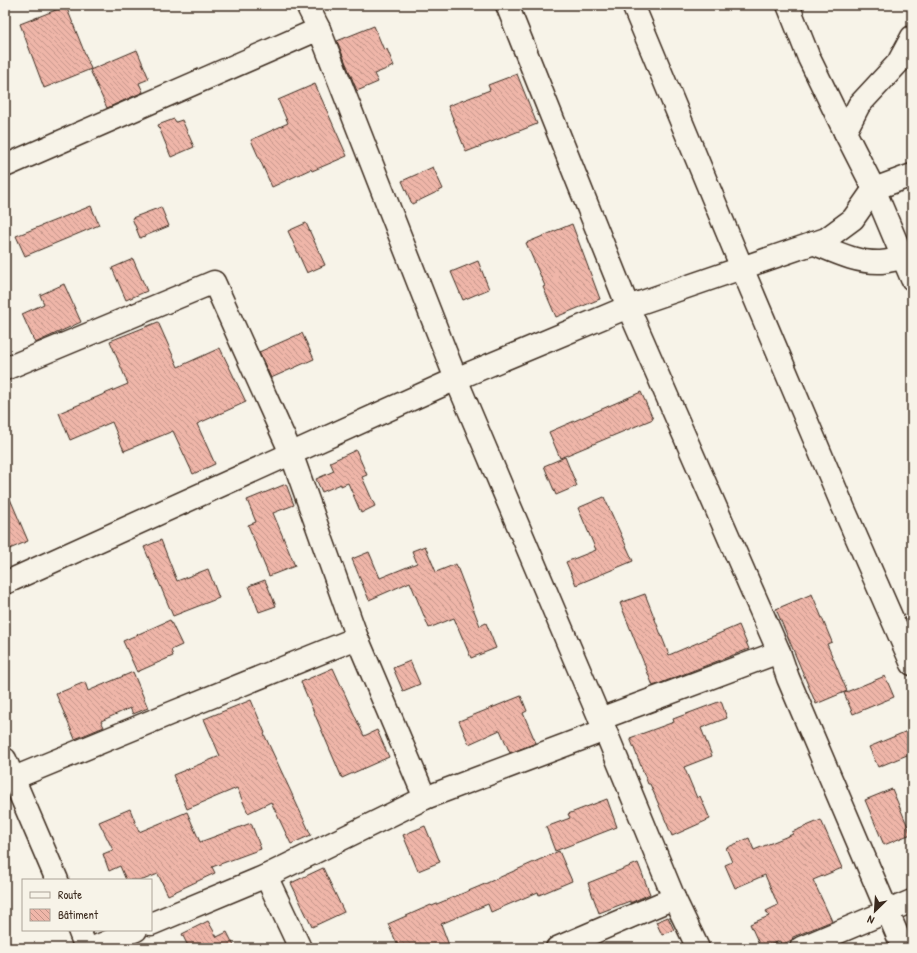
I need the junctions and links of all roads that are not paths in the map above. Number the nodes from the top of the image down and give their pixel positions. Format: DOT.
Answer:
graph roads {
  1 [pos="307,5"];
  2 [pos="507,5"];
  3 [pos="633,5"];
  4 [pos="788,5"];
  5 [pos="319,29"];
  6 [pos="912,37"];
  7 [pos="845,132"];
  8 [pos="5,166"];
  9 [pos="912,175"];
  10 [pos="874,189"];
  11 [pos="813,243"];
  12 [pos="907,257"];
  13 [pos="742,268"];
  14 [pos="912,279"];
  15 [pos="628,307"];
  16 [pos="5,369"];
  17 [pos="456,379"];
  18 [pos="291,453"];
  19 [pos="5,583"];
  20 [pos="357,638"];
  21 [pos="779,652"];
  22 [pos="912,664"];
  23 [pos="603,725"];
  24 [pos="10,769"];
  25 [pos="425,798"];
  26 [pos="266,876"];
  27 [pos="57,879"];
  28 [pos="674,898"];
  29 [pos="912,901"];
  30 [pos="888,912"];
  31 [pos="152,924"];
  32 [pos="79,931"];
  33 [pos="134,931"];
  34 [pos="86,948"];
  35 [pos="93,948"];
  36 [pos="300,948"];
  37 [pos="557,948"];
  38 [pos="698,948"];
  39 [pos="801,948"];
  40 [pos="903,948"];
  1 -- 5 [label="street"];
  2 -- 15 [label="street"];
  3 -- 13 [label="street"];
  4 -- 7 [label="street"];
  5 -- 8 [label="street"];
  5 -- 17 [label="street"];
  6 -- 7 [label="street"];
  7 -- 10 [label="street"];
  9 -- 10 [label="street"];
  10 -- 11 [label="street"];
  10 -- 12 [label="street"];
  11 -- 12 [label="street"];
  11 -- 13 [label="street"];
  12 -- 14 [label="street"];
  13 -- 15 [label="street"];
  13 -- 22 [label="street"];
  15 -- 17 [label="street"];
  15 -- 21 [label="street"];
  16 -- 18 [label="street"];
  17 -- 18 [label="street"];
  17 -- 23 [label="street"];
  18 -- 19 [label="street"];
  18 -- 20 [label="street"];
  20 -- 24 [label="street"];
  20 -- 25 [label="street"];
  21 -- 23 [label="street"];
  21 -- 30 [label="street"];
  23 -- 25 [label="street"];
  23 -- 28 [label="street"];
  24 -- 27 [label="street"];
  25 -- 26 [label="street"];
  26 -- 31 [label="street"];
  26 -- 36 [label="street"];
  28 -- 37 [label="street"];
  28 -- 38 [label="street"];
  29 -- 30 [label="street"];
  30 -- 39 [label="street"];
  30 -- 40 [label="street"];
  32 -- 34 [label="street"];
  33 -- 35 [label="street"];
}
